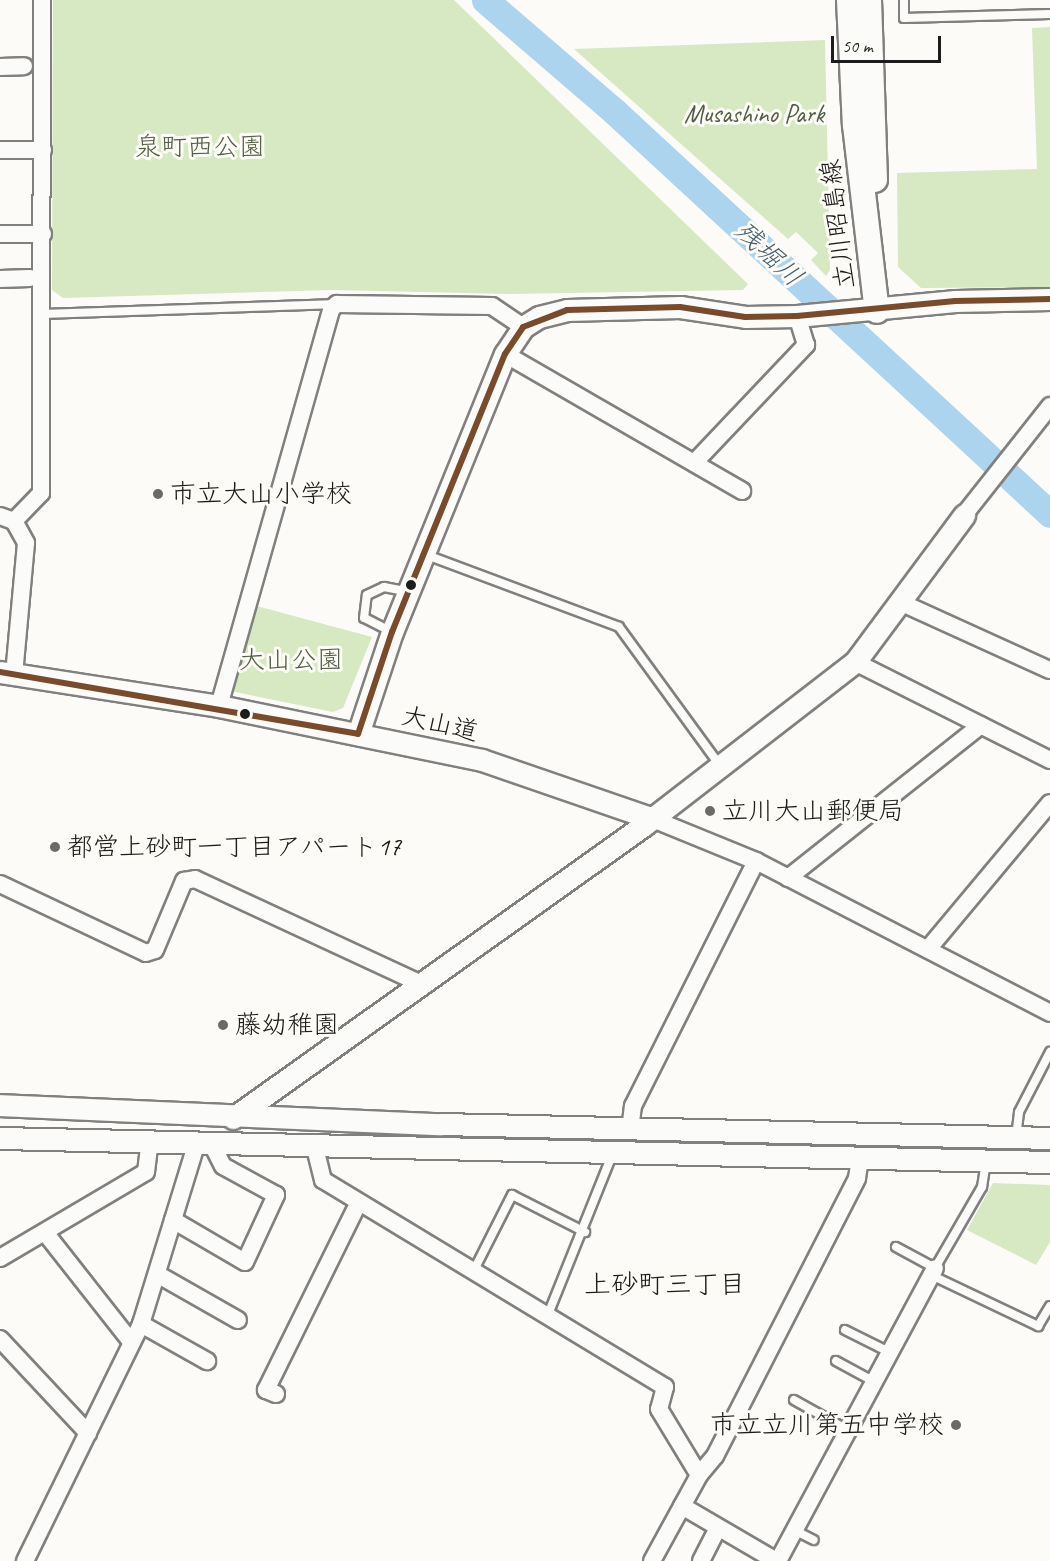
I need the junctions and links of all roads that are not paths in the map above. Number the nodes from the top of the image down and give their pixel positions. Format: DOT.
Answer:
graph roads {
  1 [pos="42,0"];
  2 [pos="849,0"];
  3 [pos="869,0"];
  4 [pos="904,0"];
  5 [pos="1050,14"];
  6 [pos="24,66"];
  7 [pos="0,67"];
  8 [pos="0,150"];
  9 [pos="43,150"];
  10 [pos="0,234"];
  11 [pos="43,234"];
  12 [pos="30,278"];
  13 [pos="0,279"];
  14 [pos="1050,299"];
  15 [pos="338,303"];
  16 [pos="870,312"];
  17 [pos="39,314"];
  18 [pos="801,316"];
  19 [pos="523,327"];
  20 [pos="505,354"];
  21 [pos="1049,408"];
  22 [pos="694,463"];
  23 [pos="742,491"];
  24 [pos="963,515"];
  25 [pos="7,519"];
  26 [pos="424,554"];
  27 [pos="409,592"];
  28 [pos="902,603"];
  29 [pos="392,632"];
  30 [pos="855,662"];
  31 [pos="1050,670"];
  32 [pos="7,673"];
  33 [pos="219,706"];
  34 [pos="981,725"];
  35 [pos="358,734"];
  36 [pos="1050,760"];
  37 [pos="719,764"];
  38 [pos="1050,803"];
  39 [pos="648,817"];
  40 [pos="756,861"];
  41 [pos="788,878"];
  42 [pos="1,887"];
  43 [pos="928,949"];
  44 [pos="422,984"];
  45 [pos="1050,1013"];
  46 [pos="1050,1052"];
  47 [pos="0,1105"];
  48 [pos="236,1116"];
  49 [pos="630,1130"];
  50 [pos="895,1135"];
  51 [pos="0,1138"];
  52 [pos="1016,1138"];
  53 [pos="150,1139"];
  54 [pos="1050,1139"];
  55 [pos="204,1142"];
  56 [pos="315,1144"];
  57 [pos="614,1150"];
  58 [pos="870,1160"];
  59 [pos="986,1161"];
  60 [pos="1050,1162"];
  61 [pos="358,1204"];
  62 [pos="173,1220"];
  63 [pos="585,1232"];
  64 [pos="46,1235"];
  65 [pos="896,1247"];
  66 [pos="0,1258"];
  67 [pos="475,1268"];
  68 [pos="933,1271"];
  69 [pos="157,1274"];
  70 [pos="1050,1306"];
  71 [pos="549,1312"];
  72 [pos="238,1320"];
  73 [pos="141,1324"];
  74 [pos="845,1330"];
  75 [pos="0,1339"];
  76 [pos="132,1343"];
  77 [pos="889,1352"];
  78 [pos="207,1361"];
  79 [pos="836,1361"];
  80 [pos="873,1381"];
  81 [pos="276,1394"];
  82 [pos="795,1400"];
  83 [pos="846,1429"];
  84 [pos="88,1433"];
  85 [pos="699,1474"];
  86 [pos="682,1506"];
  87 [pos="718,1528"];
  88 [pos="794,1530"];
  89 [pos="814,1539"];
  90 [pos="28,1560"];
  91 [pos="652,1561"];
  92 [pos="700,1561"];
  93 [pos="777,1561"];
  1 -- 9 [label="street"];
  2 -- 16 [label="main road, 立川昭島線"];
  3 -- 16 [label="main road, 立川昭島線"];
  4 -- 5 [label="lane"];
  6 -- 7 [label="street"];
  8 -- 9 [label="street"];
  9 -- 11 [label="street"];
  10 -- 11 [label="street"];
  11 -- 17 [label="street"];
  12 -- 13 [label="street"];
  14 -- 16 [label="street"];
  15 -- 17 [label="lane"];
  15 -- 19 [label="street"];
  15 -- 33 [label="street"];
  16 -- 18 [label="street"];
  17 -- 25 [label="street"];
  18 -- 19 [label="street"];
  18 -- 22 [label="street"];
  19 -- 20 [label="street"];
  20 -- 22 [label="street"];
  20 -- 26 [label="street"];
  21 -- 24 [label="street"];
  22 -- 23 [label="street"];
  24 -- 28 [label="street"];
  25 -- 32 [label="street"];
  26 -- 27 [label="street"];
  26 -- 37 [label="lane"];
  27 -- 29 [label="street"];
  27 -- 29 [label="lane"];
  28 -- 30 [label="street"];
  28 -- 31 [label="street"];
  29 -- 35 [label="street"];
  30 -- 34 [label="street"];
  30 -- 37 [label="street"];
  32 -- 33 [label="street, 大山道"];
  33 -- 35 [label="street, 大山道"];
  34 -- 36 [label="street"];
  34 -- 41 [label="street"];
  35 -- 39 [label="street, 大山道"];
  37 -- 39 [label="street"];
  38 -- 43 [label="street"];
  39 -- 40 [label="street"];
  39 -- 44 [label="street"];
  40 -- 41 [label="street"];
  40 -- 49 [label="street"];
  41 -- 43 [label="street"];
  42 -- 44 [label="street"];
  43 -- 45 [label="street"];
  44 -- 48 [label="street"];
  46 -- 52 [label="lane"];
  47 -- 48 [label="street"];
  48 -- 49 [label="street"];
  48 -- 55 [label="street"];
  49 -- 50 [label="street"];
  50 -- 52 [label="street"];
  50 -- 58 [label="street"];
  51 -- 53 [label="street"];
  52 -- 54 [label="street"];
  53 -- 55 [label="street"];
  53 -- 64 [label="street"];
  55 -- 56 [label="street"];
  55 -- 62 [label="street"];
  55 -- 62 [label="street"];
  56 -- 57 [label="street"];
  56 -- 61 [label="street"];
  57 -- 58 [label="street"];
  57 -- 63 [label="lane"];
  58 -- 59 [label="street"];
  58 -- 85 [label="street"];
  59 -- 60 [label="street"];
  59 -- 68 [label="lane"];
  61 -- 67 [label="street"];
  61 -- 81 [label="street"];
  62 -- 69 [label="street"];
  63 -- 67 [label="lane"];
  63 -- 71 [label="lane"];
  64 -- 66 [label="street"];
  64 -- 76 [label="street"];
  65 -- 68 [label="lane"];
  67 -- 71 [label="street"];
  68 -- 70 [label="lane"];
  68 -- 77 [label="street"];
  69 -- 72 [label="street"];
  69 -- 73 [label="street"];
  71 -- 85 [label="street"];
  73 -- 76 [label="street"];
  73 -- 78 [label="street"];
  74 -- 77 [label="lane"];
  75 -- 84 [label="street"];
  76 -- 84 [label="street"];
  77 -- 80 [label="street"];
  79 -- 80 [label="lane"];
  80 -- 83 [label="street"];
  82 -- 83 [label="lane"];
  83 -- 88 [label="street"];
  84 -- 90 [label="street"];
  85 -- 86 [label="street"];
  86 -- 87 [label="street"];
  86 -- 91 [label="street"];
  87 -- 92 [label="street"];
  87 -- 93 [label="street"];
  88 -- 89 [label="lane"];
  88 -- 93 [label="street"];
}
